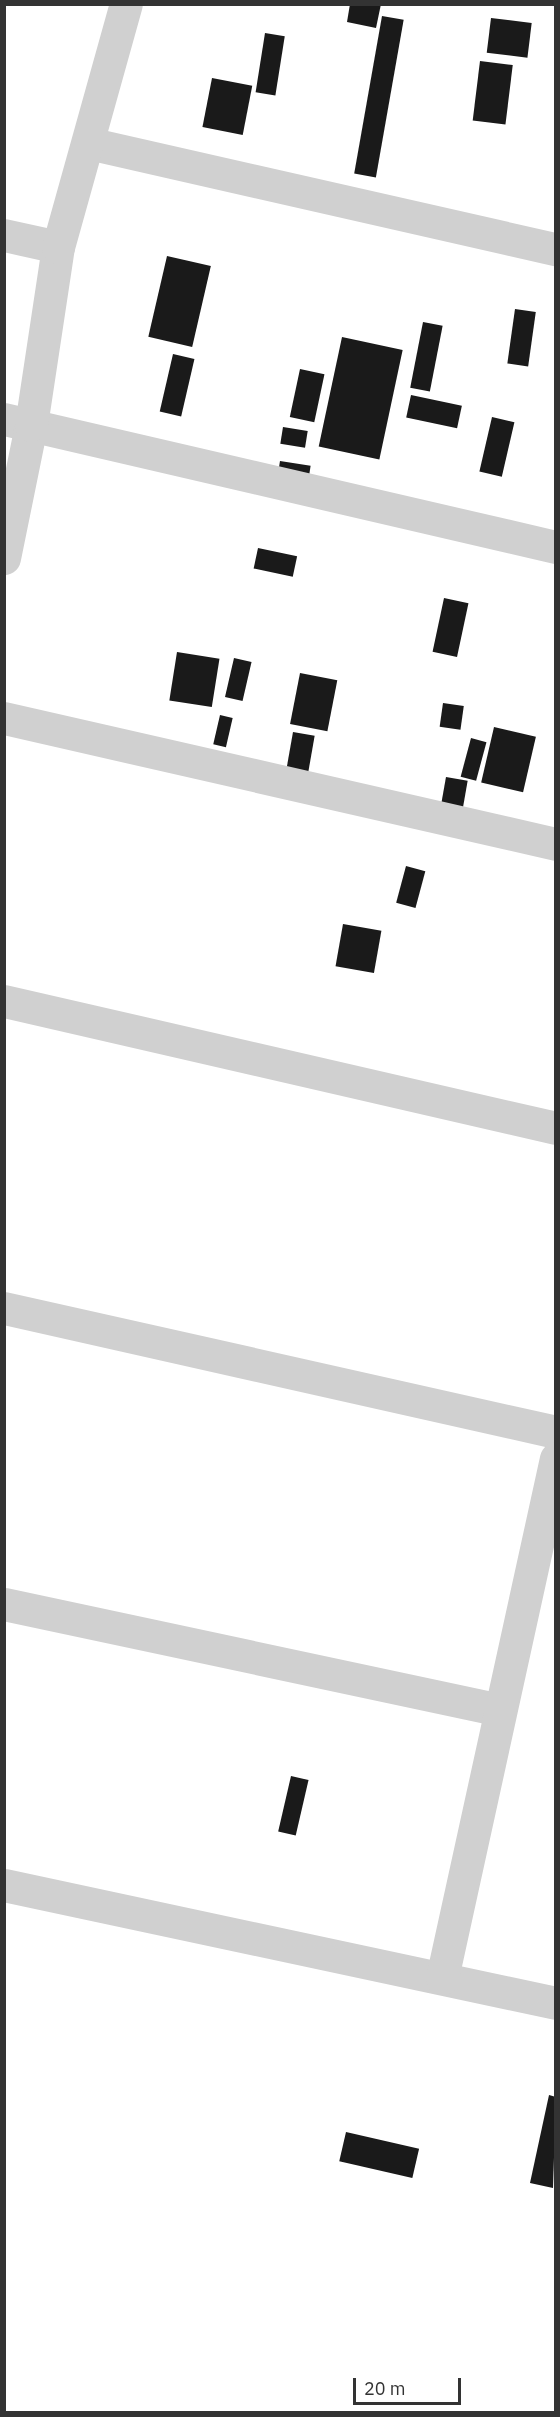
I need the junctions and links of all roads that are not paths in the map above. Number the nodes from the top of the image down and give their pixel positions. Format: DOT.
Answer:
graph roads {
  1 [pos="126,4"];
  2 [pos="88,143"];
  3 [pos="4,236"];
  4 [pos="58,247"];
  5 [pos="555,249"];
  6 [pos="18,422"];
  7 [pos="555,547"];
  8 [pos="4,558"];
  9 [pos="4,718"];
  10 [pos="555,844"];
  11 [pos="4,1001"];
  12 [pos="555,1128"];
  13 [pos="4,1308"];
  14 [pos="555,1432"];
  15 [pos="555,1458"];
  16 [pos="4,1604"];
  17 [pos="500,1710"];
  18 [pos="4,1885"];
  19 [pos="442,1978"];
  20 [pos="555,2003"];
  1 -- 2 [label="street"];
  2 -- 4 [label="street"];
  2 -- 5 [label="street"];
  3 -- 4 [label="street"];
  4 -- 6 [label="street"];
  6 -- 7 [label="street"];
  6 -- 8 [label="street"];
  9 -- 10 [label="street"];
  11 -- 12 [label="street"];
  13 -- 14 [label="street"];
  15 -- 17 [label="street"];
  16 -- 17 [label="street"];
  17 -- 19 [label="street"];
  18 -- 19 [label="street"];
  19 -- 20 [label="street"];
}
